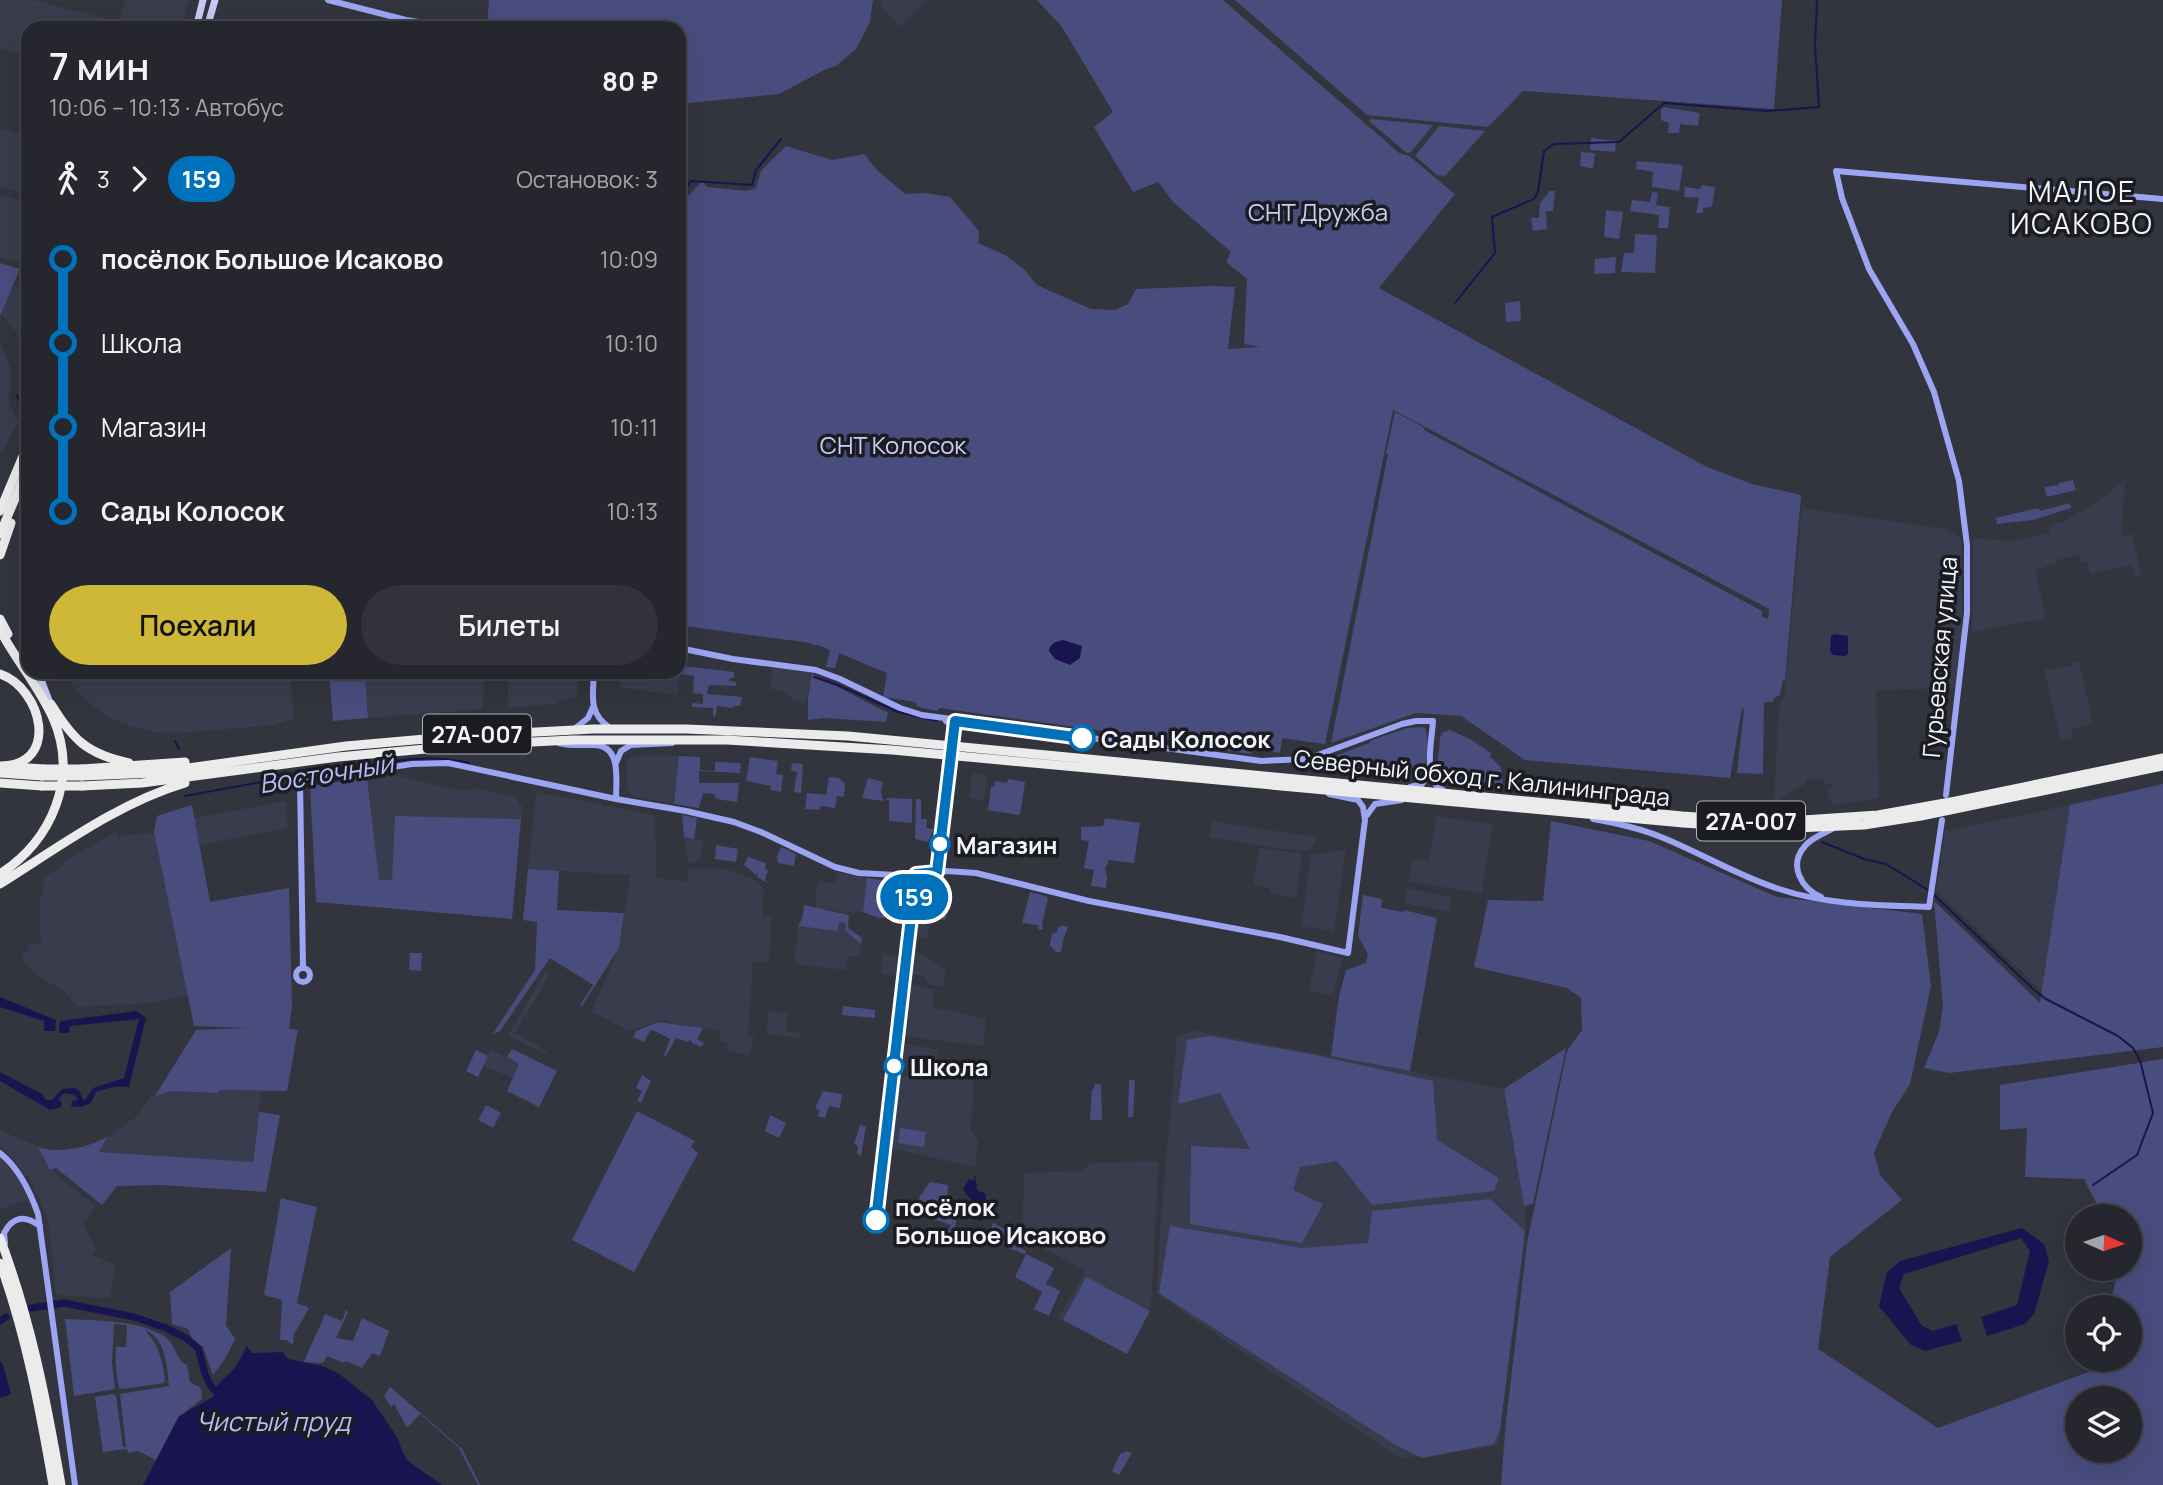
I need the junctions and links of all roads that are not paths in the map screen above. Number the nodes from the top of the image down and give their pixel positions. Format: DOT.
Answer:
graph roads {
  1 [pos="203,0"];
  2 [pos="215,0"];
  3 [pos="328,0"];
  4 [pos="198,21"];
  5 [pos="210,21"];
  6 [pos="413,21"];
  7 [pos="2163,200"];
  8 [pos="21,458"];
  9 [pos="21,461"];
  10 [pos="21,491"];
  11 [pos="21,494"];
  12 [pos="0,496"];
  13 [pos="0,511"];
  14 [pos="0,534"];
  15 [pos="0,555"];
  16 [pos="0,619"];
  17 [pos="0,630"];
  18 [pos="686,649"];
  19 [pos="21,656"];
  20 [pos="21,665"];
  21 [pos="0,674"];
  22 [pos="29,679"];
  23 [pos="35,679"];
  24 [pos="41,679"];
  25 [pos="594,679"];
  26 [pos="50,702"];
  27 [pos="593,705"];
  28 [pos="941,719"];
  29 [pos="955,721"];
  30 [pos="967,722"];
  31 [pos="612,729"];
  32 [pos="573,730"];
  33 [pos="954,735"];
  34 [pos="682,740"];
  35 [pos="548,741"];
  36 [pos="264,757"];
  37 [pos="2163,758"];
  38 [pos="950,764"];
  39 [pos="155,765"];
  40 [pos="616,765"];
  41 [pos="0,766"];
  42 [pos="2163,766"];
  43 [pos="1430,770"];
  44 [pos="0,773"];
  45 [pos="222,773"];
  46 [pos="43,777"];
  47 [pos="82,777"];
  48 [pos="0,783"];
  49 [pos="1381,786"];
  50 [pos="616,788"];
  51 [pos="1315,790"];
  52 [pos="1472,795"];
  53 [pos="1946,795"];
  54 [pos="601,796"];
  55 [pos="616,799"];
  56 [pos="1417,799"];
  57 [pos="628,801"];
  58 [pos="1557,812"];
  59 [pos="1365,820"];
  60 [pos="1942,820"];
  61 [pos="1837,827"];
  62 [pos="938,862"];
  63 [pos="953,871"];
  64 [pos="937,872"];
  65 [pos="0,874"];
  66 [pos="916,874"];
  67 [pos="0,884"];
  68 [pos="1825,900"];
  69 [pos="303,967"];
  70 [pos="0,1153"];
  71 [pos="40,1226"];
  72 [pos="874,1228"];
  73 [pos="0,1238"];
  74 [pos="4,1261"];
  75 [pos="20,1310"];
  76 [pos="53,1485"];
  77 [pos="61,1485"];
  78 [pos="75,1485"];
  1 -- 4 [label="main road"];
  2 -- 5 [label="main road"];
  3 -- 6 [label="street"];
  7 -- 53 [label="street, Гурьевская улица"];
  8 -- 12 [label="highway"];
  9 -- 13 [label="highway"];
  10 -- 14 [label="highway"];
  11 -- 15 [label="highway"];
  16 -- 19 [label="highway"];
  17 -- 20 [label="highway"];
  18 -- 28 [label="street"];
  21 -- 41 [label="highway"];
  22 -- 65 [label="highway"];
  23 -- 26 [label="highway"];
  24 -- 26 [label="main road"];
  25 -- 27 [label="street"];
  26 -- 39 [label="highway"];
  27 -- 31 [label="street"];
  27 -- 32 [label="street"];
  28 -- 29 [label="street"];
  28 -- 33 [label="street"];
  29 -- 30 [label="street"];
  29 -- 33 [label="street"];
  30 -- 33 [label="street"];
  30 -- 43 [label="street"];
  31 -- 32 [label="highway, Северный обход г. Калининграда / 27А-007"];
  31 -- 49 [label="highway, Северный обход г. Калининграда / 27А-007"];
  32 -- 36 [label="highway, Северный обход г. Калининграда / 27А-007"];
  34 -- 35 [label="highway, Северный обход г. Калининграда / 27А-007"];
  34 -- 40 [label="street"];
  34 -- 51 [label="highway, Северный обход г. Калининграда / 27А-007"];
  35 -- 40 [label="street"];
  35 -- 45 [label="highway, Северный обход г. Калининграда / 27А-007"];
  36 -- 39 [label="highway"];
  36 -- 47 [label="highway, Северный обход г. Калининграда / 27А-007"];
  37 -- 52 [label="highway, Северный обход г. Калининграда / 27А-007"];
  38 -- 62 [label="street"];
  39 -- 47 [label="highway"];
  40 -- 50 [label="street"];
  41 -- 46 [label="highway"];
  42 -- 61 [label="highway, Северный обход г. Калининграда / 27А-007"];
  43 -- 49 [label="street"];
  43 -- 52 [label="street"];
  44 -- 46 [label="highway"];
  45 -- 47 [label="highway, Северный обход г. Калининграда / 27А-007"];
  45 -- 67 [label="highway"];
  46 -- 47 [label="highway, bridge"];
  46 -- 47 [label="highway, bridge"];
  46 -- 48 [label="highway"];
  49 -- 52 [label="highway, Северный обход г. Калининграда / 27А-007"];
  50 -- 54 [label="street"];
  50 -- 55 [label="street"];
  50 -- 57 [label="street"];
  51 -- 56 [label="highway, Северный обход г. Калининграда / 27А-007"];
  51 -- 59 [label="street"];
  54 -- 55 [label="street"];
  54 -- 69 [label="street"];
  55 -- 57 [label="street"];
  56 -- 58 [label="highway, Северный обход г. Калининграда / 27А-007"];
  56 -- 59 [label="street"];
  57 -- 66 [label="street"];
  58 -- 61 [label="highway, Северный обход г. Калининграда / 27А-007"];
  58 -- 68 [label="street"];
  59 -- 63 [label="street"];
  60 -- 68 [label="street"];
  61 -- 68 [label="street"];
  62 -- 63 [label="street"];
  62 -- 64 [label="street"];
  63 -- 64 [label="street"];
  64 -- 66 [label="street"];
  66 -- 72 [label="street"];
  70 -- 71 [label="street"];
  71 -- 74 [label="street"];
  71 -- 78 [label="street"];
  73 -- 74 [label="highway"];
  74 -- 75 [label="highway"];
  75 -- 76 [label="highway"];
  75 -- 77 [label="highway"];
}
